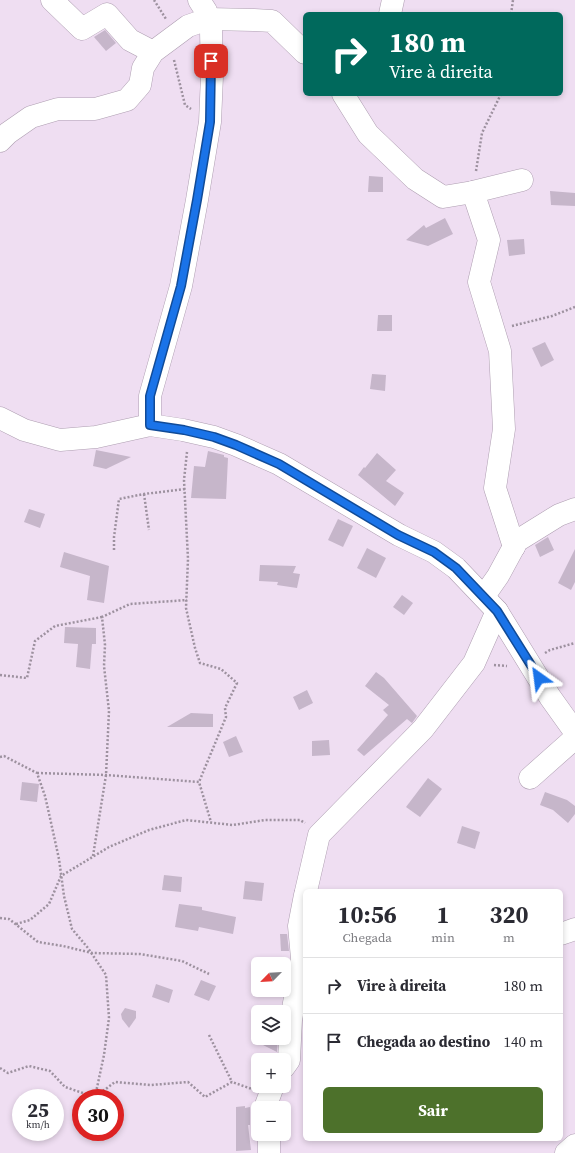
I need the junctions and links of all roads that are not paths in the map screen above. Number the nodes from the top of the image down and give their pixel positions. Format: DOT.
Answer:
graph roads {
  1 [pos="52,0"];
  2 [pos="393,0"];
  3 [pos="204,10"];
  4 [pos="390,12"];
  5 [pos="303,50"];
  6 [pos="153,52"];
  7 [pos="344,96"];
  8 [pos="0,141"];
  9 [pos="522,180"];
  10 [pos="473,192"];
  11 [pos="0,418"];
  12 [pos="150,425"];
  13 [pos="575,509"];
  14 [pos="514,547"];
  15 [pos="490,604"];
  16 [pos="575,732"];
  17 [pos="575,738"];
  18 [pos="530,778"];
  19 [pos="306,889"];
  20 [pos="303,905"];
  21 [pos="575,929"];
  22 [pos="563,933"];
  23 [pos="289,1053"];
  24 [pos="269,1141"];
  25 [pos="575,1145"];
  26 [pos="269,1153"];
  27 [pos="566,1153"];
  1 -- 6 [label="street"];
  2 -- 4 [label="street"];
  3 -- 5 [label="street"];
  3 -- 6 [label="street"];
  3 -- 12 [label="street"];
  6 -- 8 [label="street"];
  7 -- 10 [label="street"];
  9 -- 10 [label="street"];
  10 -- 14 [label="street"];
  11 -- 12 [label="street"];
  12 -- 15 [label="street"];
  13 -- 14 [label="street"];
  14 -- 15 [label="street"];
  15 -- 16 [label="street"];
  15 -- 19 [label="street"];
  17 -- 18 [label="street"];
  20 -- 23 [label="street"];
  21 -- 22 [label="street"];
  24 -- 26 [label="street"];
  25 -- 27 [label="street"];
}
